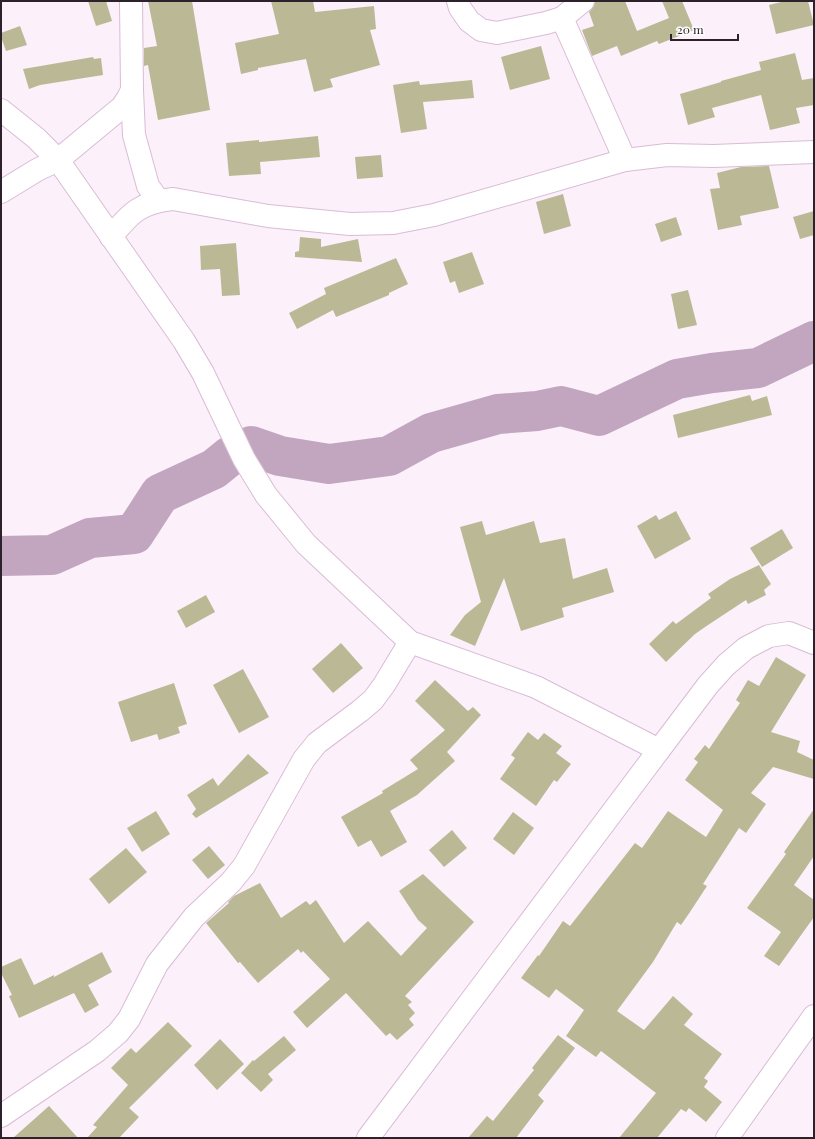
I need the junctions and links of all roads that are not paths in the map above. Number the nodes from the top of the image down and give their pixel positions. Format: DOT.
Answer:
graph roads {
  1 [pos="131,1"];
  2 [pos="458,1"];
  3 [pos="583,1"];
  4 [pos="562,18"];
  5 [pos="132,90"];
  6 [pos="1,110"];
  7 [pos="814,152"];
  8 [pos="58,160"];
  9 [pos="625,160"];
  10 [pos="1,192"];
  11 [pos="158,200"];
  12 [pos="111,237"];
  13 [pos="410,642"];
  14 [pos="814,643"];
  15 [pos="659,750"];
  16 [pos="814,1016"];
  17 [pos="1,1116"];
  18 [pos="368,1138"];
  19 [pos="727,1138"];
  1 -- 5 [label="street"];
  2 -- 4 [label="street"];
  3 -- 4 [label="street"];
  4 -- 9 [label="street"];
  5 -- 8 [label="street"];
  5 -- 11 [label="street"];
  6 -- 8 [label="street"];
  7 -- 9 [label="street"];
  8 -- 10 [label="street"];
  8 -- 12 [label="street"];
  9 -- 11 [label="street"];
  11 -- 12 [label="street"];
  12 -- 13 [label="street"];
  13 -- 15 [label="street"];
  13 -- 17 [label="street"];
  14 -- 15 [label="street"];
  15 -- 18 [label="street"];
  16 -- 19 [label="street"];
}
